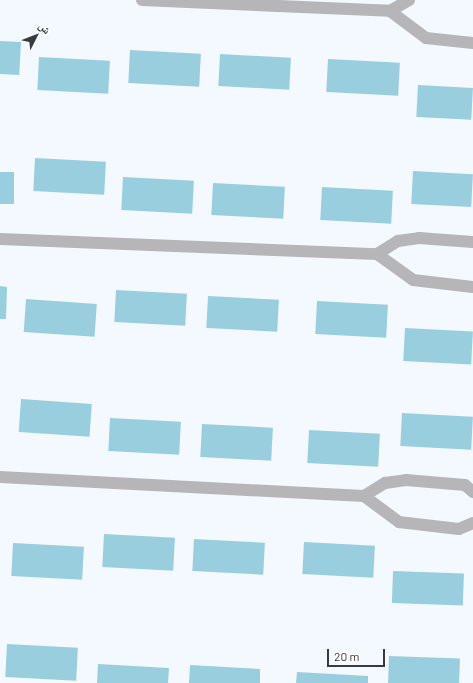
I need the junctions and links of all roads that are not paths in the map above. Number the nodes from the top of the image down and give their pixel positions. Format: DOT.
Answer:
graph roads {
  1 [pos="142,0"];
  2 [pos="409,0"];
  3 [pos="390,12"];
  4 [pos="473,43"];
  5 [pos="0,239"];
  6 [pos="473,242"];
  7 [pos="377,254"];
  8 [pos="473,287"];
  9 [pos="0,476"];
  10 [pos="473,492"];
  11 [pos="364,496"];
  12 [pos="473,524"];
  1 -- 3 [label="street"];
  2 -- 3 [label="street"];
  3 -- 4 [label="street"];
  5 -- 7 [label="street"];
  6 -- 7 [label="street"];
  7 -- 8 [label="street"];
  9 -- 11 [label="street"];
  10 -- 11 [label="street"];
  11 -- 12 [label="street"];
}
